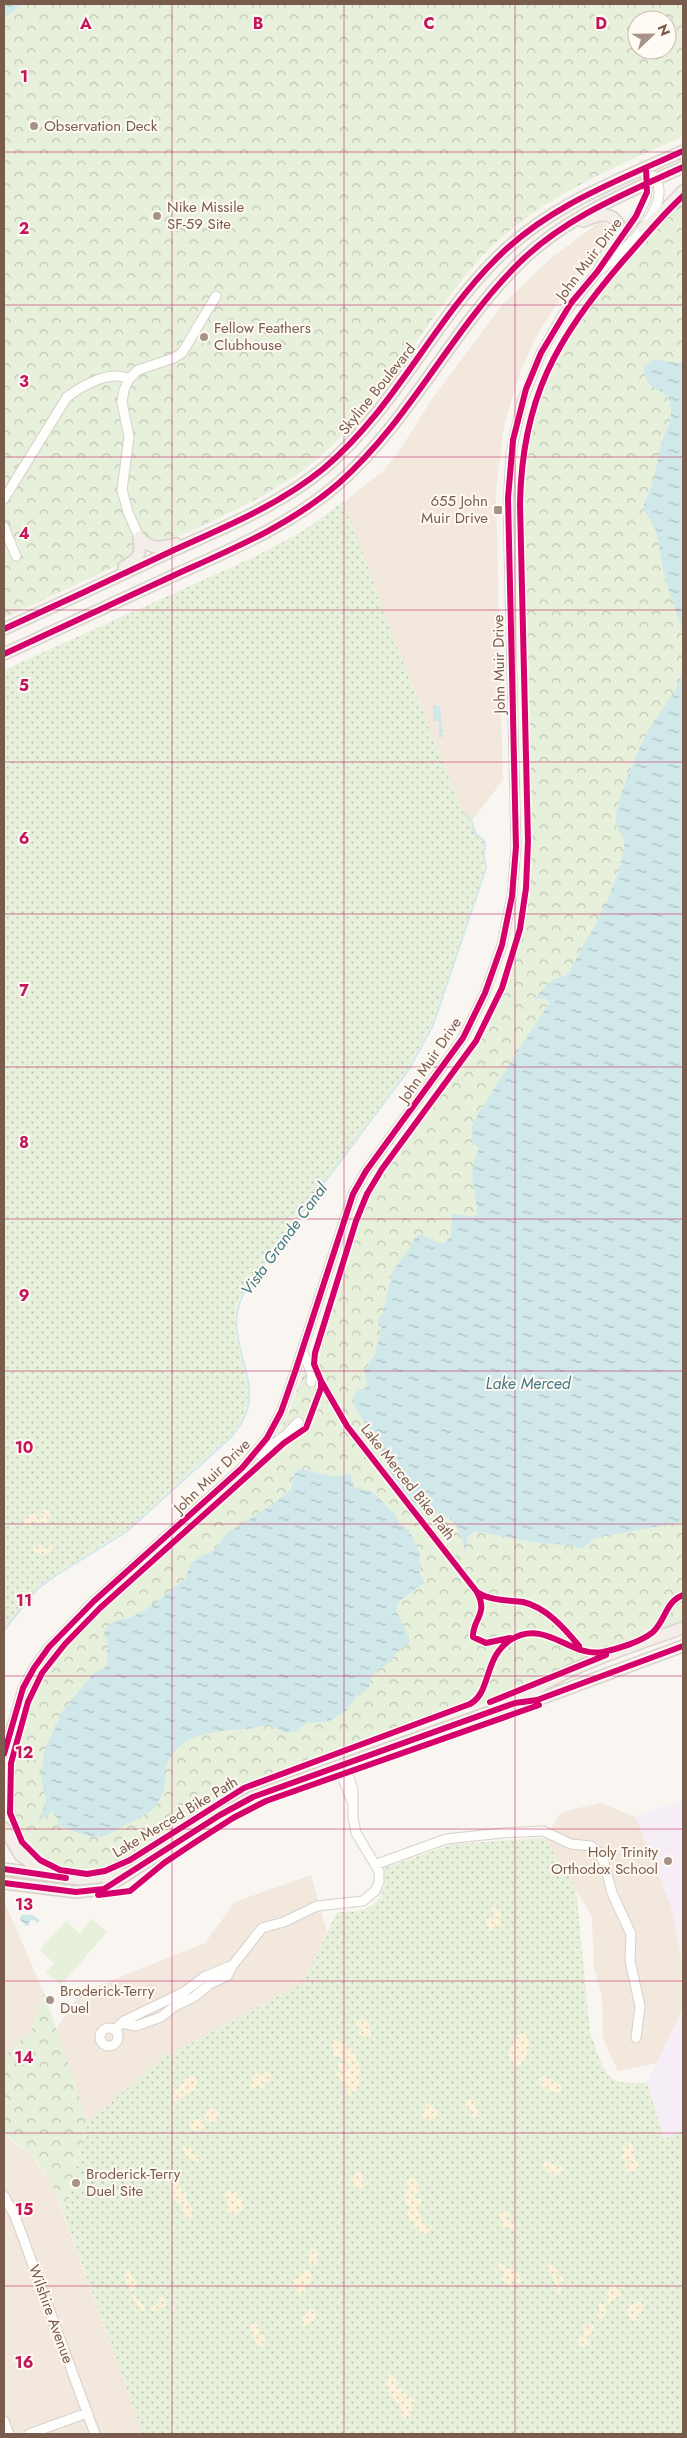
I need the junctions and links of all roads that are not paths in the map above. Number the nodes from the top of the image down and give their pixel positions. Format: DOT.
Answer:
graph roads {
  1 [pos="683,151"];
  2 [pos="683,167"];
  3 [pos="646,168"];
  4 [pos="656,180"];
  5 [pos="645,184"];
  6 [pos="683,191"];
  7 [pos="643,228"];
  8 [pos="558,231"];
  9 [pos="603,260"];
  10 [pos="597,272"];
  11 [pos="216,296"];
  12 [pos="129,379"];
  13 [pos="4,499"];
  14 [pos="4,527"];
  15 [pos="139,537"];
  16 [pos="195,541"];
  17 [pos="16,556"];
  18 [pos="80,594"];
  19 [pos="4,629"];
  20 [pos="4,654"];
  21 [pos="302,1350"];
  22 [pos="311,1382"];
  23 [pos="298,1422"];
  24 [pos="250,1460"];
  25 [pos="683,1628"];
  26 [pos="683,1636"];
  27 [pos="683,1646"];
  28 [pos="683,1655"];
  29 [pos="646,1660"];
  30 [pos="531,1691"];
  31 [pos="515,1703"];
  32 [pos="4,1754"];
  33 [pos="341,1764"];
  34 [pos="4,1828"];
  35 [pos="377,1864"];
  36 [pos="4,1869"];
  37 [pos="127,1874"];
  38 [pos="56,1877"];
  39 [pos="4,1883"];
  40 [pos="114,2030"];
  41 [pos="636,2038"];
  42 [pos="4,2196"];
  43 [pos="87,2413"];
  44 [pos="4,2421"];
  45 [pos="9,2434"];
  46 [pos="29,2434"];
  47 [pos="95,2434"];
  1 -- 3 [label="main road, Skyline Boulevard"];
  2 -- 4 [label="main road"];
  3 -- 4 [label="street"];
  3 -- 5 [label="street, John Muir Drive"];
  3 -- 16 [label="main road, Skyline Boulevard"];
  4 -- 5 [label="main road"];
  4 -- 7 [label="street, John Muir Drive"];
  5 -- 8 [label="main road"];
  5 -- 9 [label="street, John Muir Drive"];
  6 -- 7 [label="main road"];
  7 -- 10 [label="street, John Muir Drive"];
  8 -- 9 [label="main road"];
  8 -- 20 [label="main road"];
  9 -- 10 [label="street, John Muir Drive"];
  10 -- 21 [label="street, John Muir Drive"];
  11 -- 12 [label="street"];
  12 -- 13 [label="street"];
  12 -- 15 [label="street"];
  14 -- 17 [label="street"];
  15 -- 16 [label="main road"];
  15 -- 18 [label="main road"];
  16 -- 18 [label="main road, Skyline Boulevard"];
  18 -- 19 [label="main road, Skyline Boulevard"];
  21 -- 22 [label="street"];
  21 -- 24 [label="street, John Muir Drive"];
  23 -- 24 [label="street"];
  24 -- 32 [label="street, John Muir Drive"];
  25 -- 30 [label="main road"];
  26 -- 30 [label="main road"];
  27 -- 29 [label="main road"];
  28 -- 29 [label="main road"];
  29 -- 31 [label="main road"];
  30 -- 31 [label="main road"];
  31 -- 33 [label="main road"];
  33 -- 35 [label="street"];
  33 -- 37 [label="main road"];
  34 -- 38 [label="main road"];
  35 -- 40 [label="street"];
  35 -- 41 [label="street"];
  36 -- 38 [label="main road"];
  37 -- 38 [label="main road"];
  37 -- 39 [label="main road"];
  42 -- 43 [label="street, Wilshire Avenue"];
  43 -- 46 [label="street"];
  43 -- 47 [label="street, Wilshire Avenue"];
  44 -- 45 [label="street"];
}
